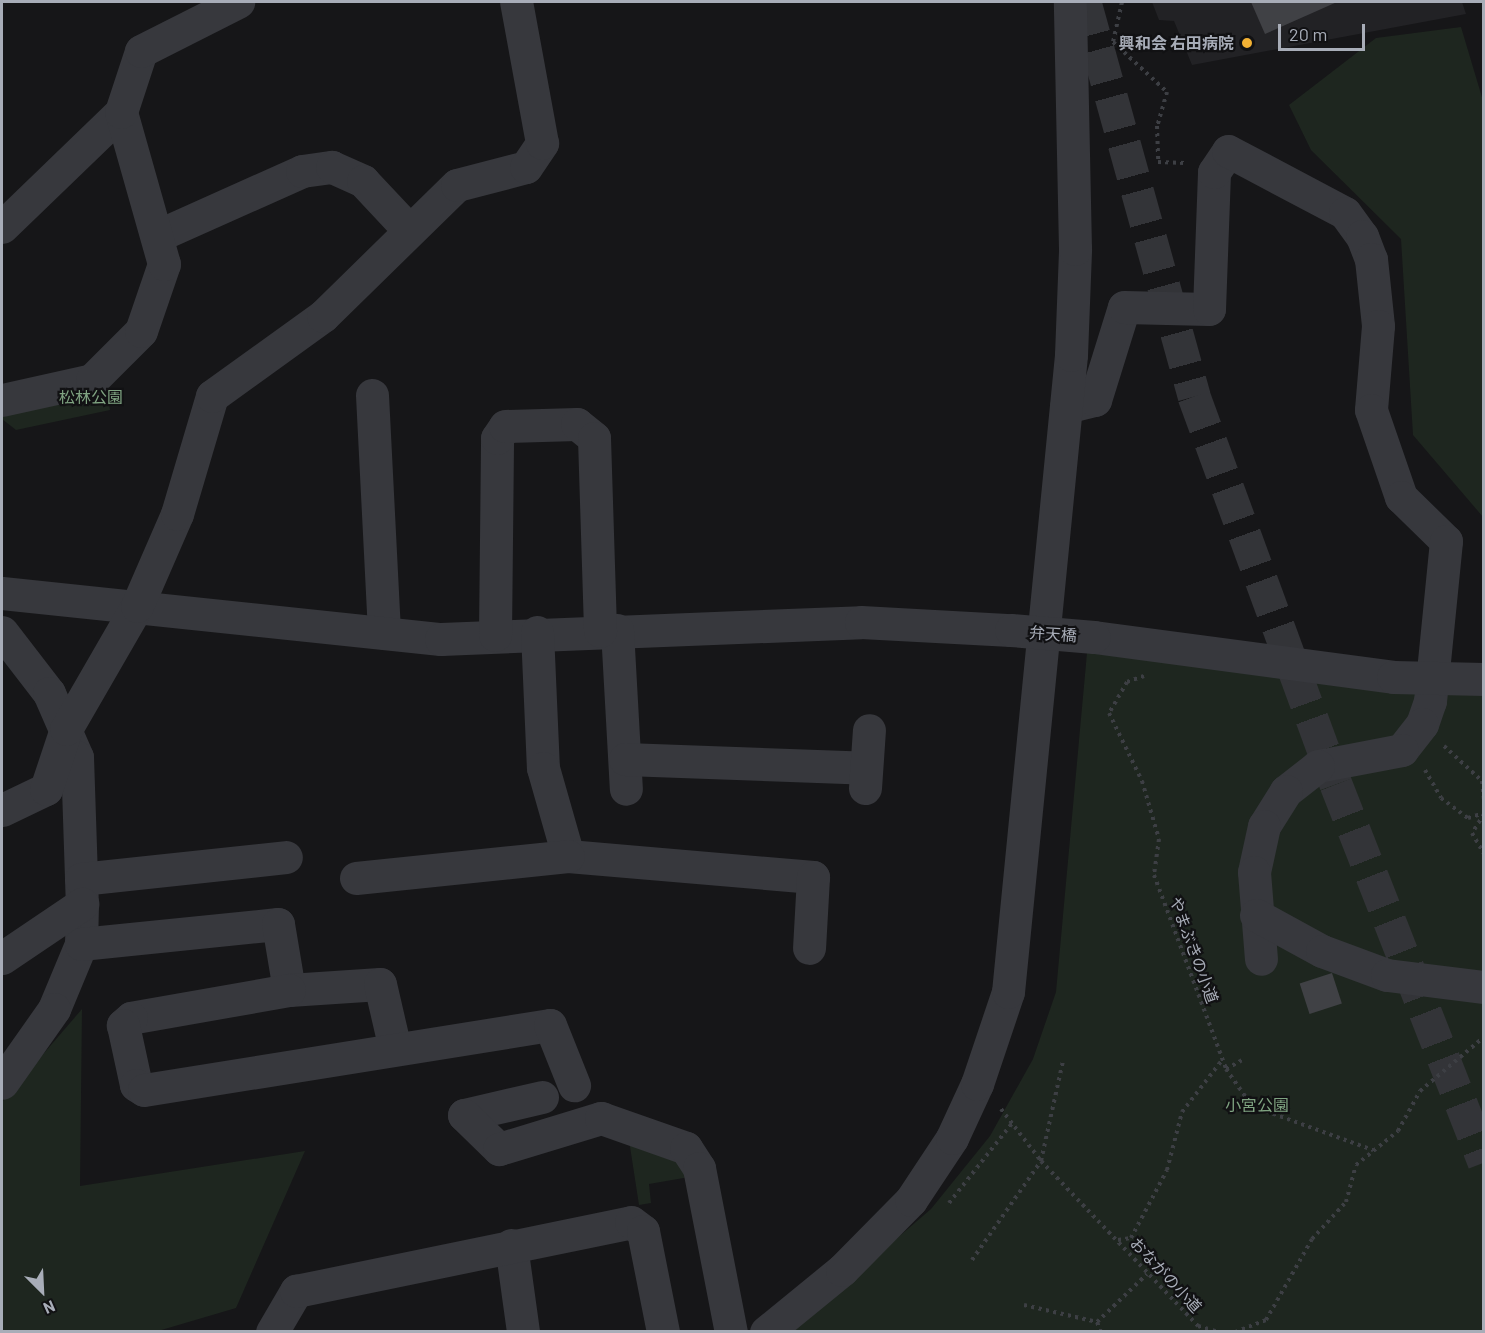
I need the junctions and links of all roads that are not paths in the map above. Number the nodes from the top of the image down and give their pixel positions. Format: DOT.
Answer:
graph roads {
  1 [pos="238,2"];
  2 [pos="516,2"];
  3 [pos="1070,2"];
  4 [pos="121,112"];
  5 [pos="2,227"];
  6 [pos="409,230"];
  7 [pos="158,236"];
  8 [pos="372,395"];
  9 [pos="2,400"];
  10 [pos="1066,407"];
  11 [pos="2,593"];
  12 [pos="137,606"];
  13 [pos="608,630"];
  14 [pos="537,632"];
  15 [pos="384,633"];
  16 [pos="495,635"];
  17 [pos="4,641"];
  18 [pos="1484,679"];
  19 [pos="1429,690"];
  20 [pos="66,729"];
  21 [pos="869,730"];
  22 [pos="2,810"];
  23 [pos="568,856"];
  24 [pos="286,857"];
  25 [pos="356,878"];
  26 [pos="81,891"];
  27 [pos="1256,915"];
  28 [pos="81,945"];
  29 [pos="809,948"];
  30 [pos="2,958"];
  31 [pos="1261,959"];
  32 [pos="1484,987"];
  33 [pos="289,990"];
  34 [pos="395,1049"];
  35 [pos="2,1083"];
  36 [pos="574,1085"];
  37 [pos="542,1097"];
  38 [pos="511,1245"];
  39 [pos="272,1332"];
  40 [pos="523,1332"];
  41 [pos="663,1332"];
  42 [pos="731,1332"];
  43 [pos="766,1332"];
  1 -- 4 [label="street"];
  2 -- 6 [label="street"];
  3 -- 10 [label="street"];
  4 -- 5 [label="street"];
  4 -- 7 [label="street"];
  6 -- 7 [label="street"];
  6 -- 12 [label="street"];
  7 -- 9 [label="street"];
  8 -- 15 [label="street"];
  10 -- 19 [label="street"];
  10 -- 43 [label="street"];
  11 -- 12 [label="street, 弁天橋"];
  12 -- 15 [label="street, 弁天橋"];
  12 -- 20 [label="street"];
  13 -- 14 [label="street, 弁天橋"];
  13 -- 16 [label="street"];
  13 -- 19 [label="street, 弁天橋, bridge"];
  13 -- 21 [label="street"];
  14 -- 16 [label="street, 弁天橋"];
  14 -- 23 [label="street"];
  15 -- 16 [label="street, 弁天橋"];
  17 -- 20 [label="street"];
  18 -- 19 [label="street, 弁天橋"];
  19 -- 27 [label="street"];
  20 -- 22 [label="street"];
  20 -- 26 [label="street"];
  23 -- 25 [label="street"];
  23 -- 29 [label="street"];
  24 -- 26 [label="street"];
  26 -- 28 [label="street"];
  26 -- 30 [label="street"];
  27 -- 31 [label="street"];
  27 -- 32 [label="street"];
  28 -- 33 [label="street"];
  28 -- 35 [label="street"];
  33 -- 34 [label="street"];
  33 -- 34 [label="street"];
  34 -- 36 [label="street"];
  37 -- 42 [label="street"];
  38 -- 39 [label="street"];
  38 -- 40 [label="street"];
  38 -- 41 [label="street"];
}
